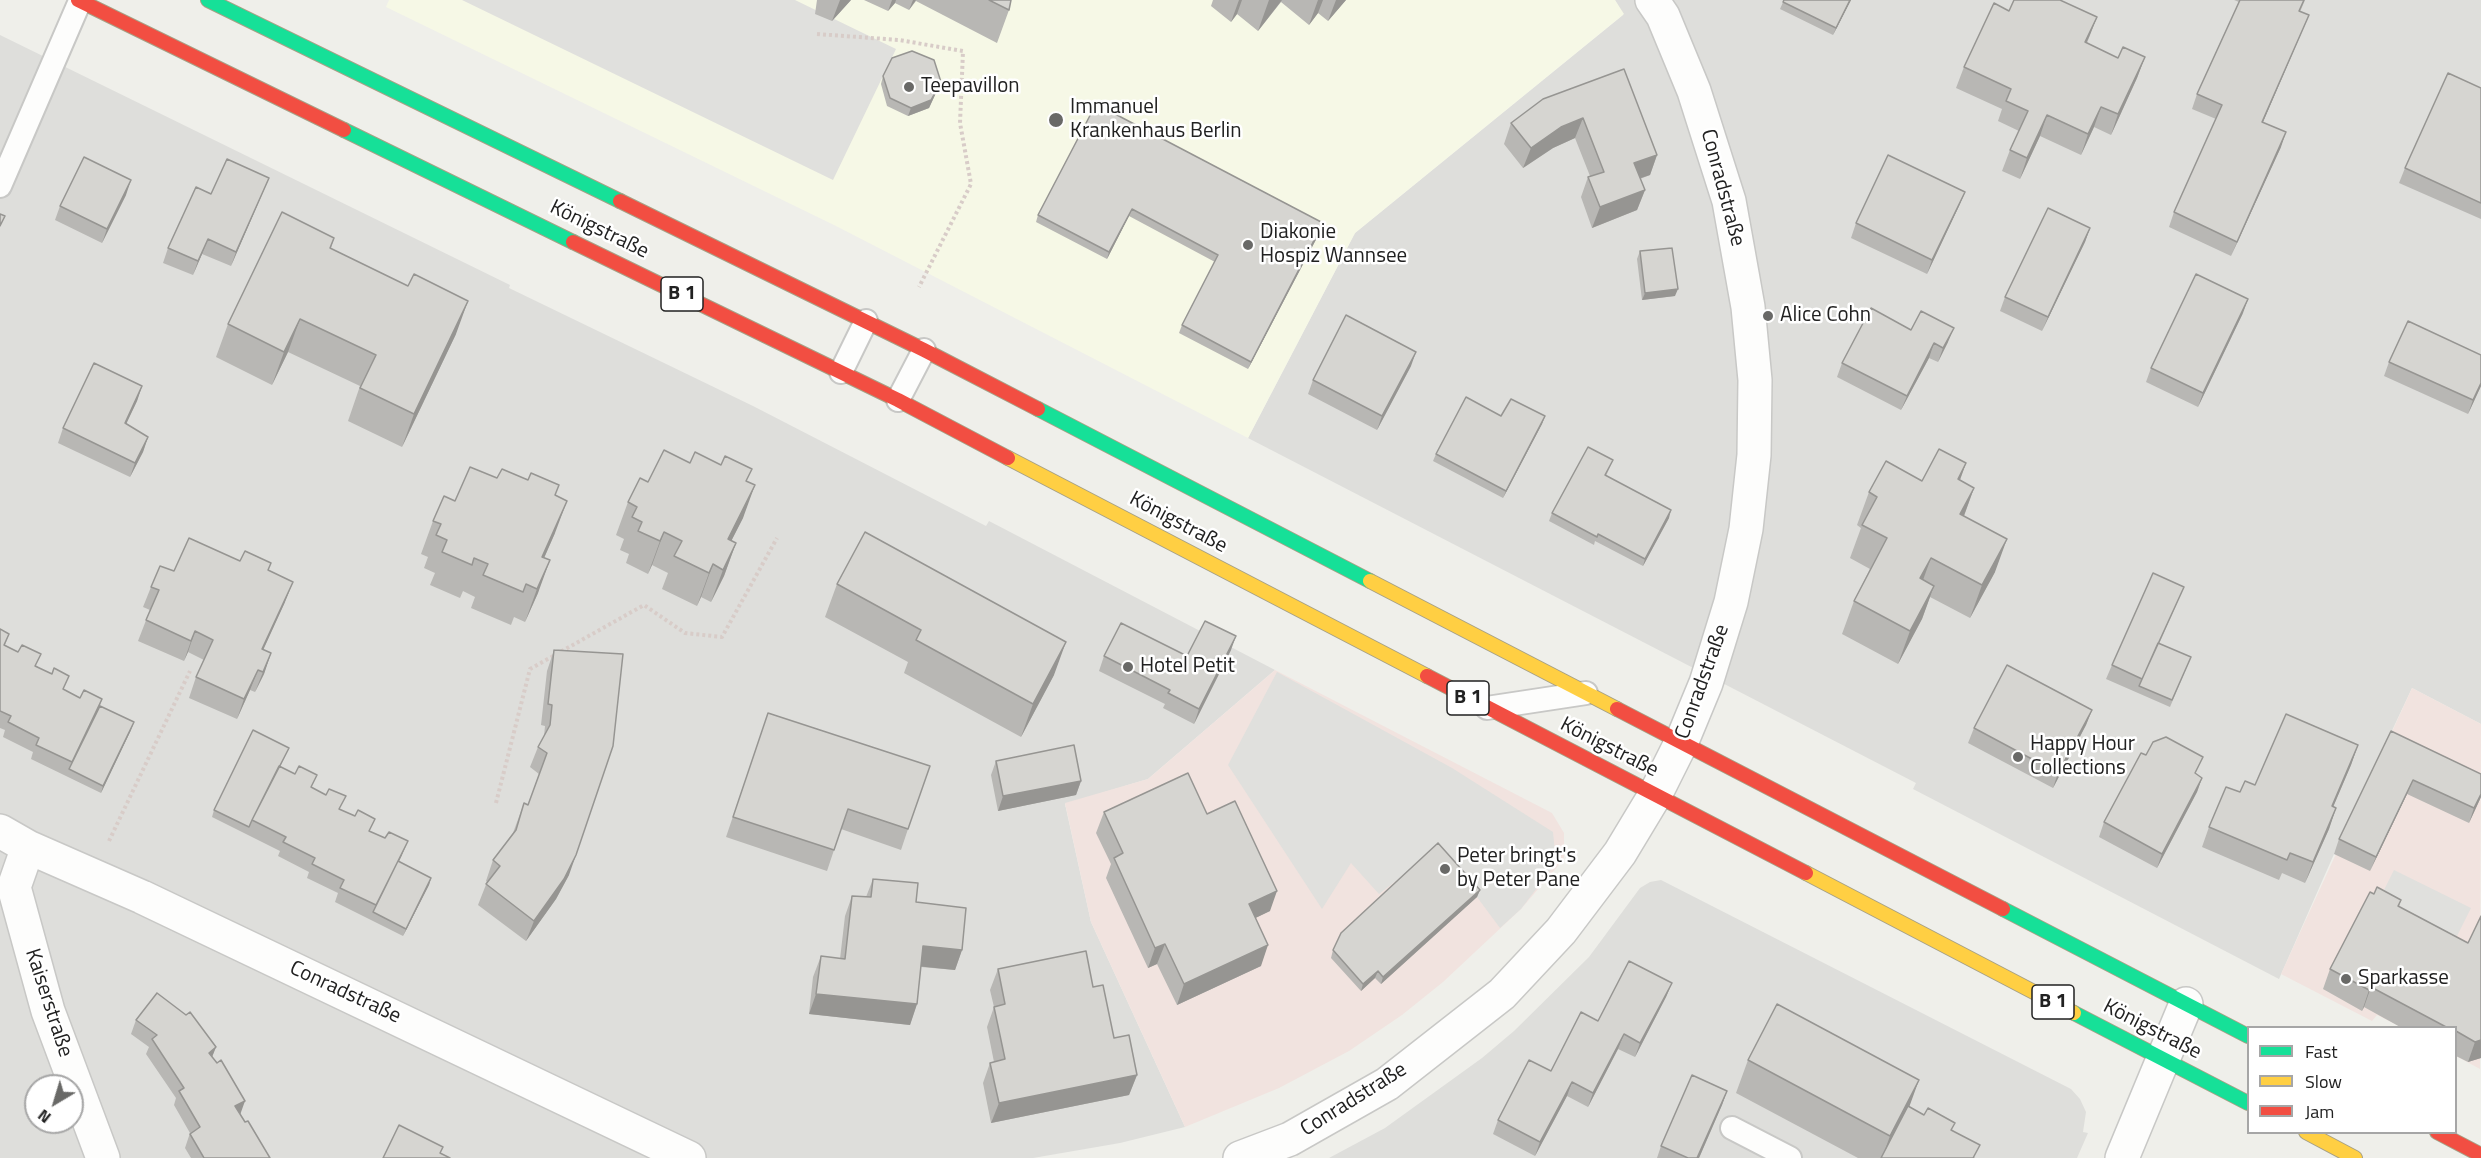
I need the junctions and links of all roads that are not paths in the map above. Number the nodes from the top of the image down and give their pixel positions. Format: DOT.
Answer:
graph roads {
  1 [pos="208,0"];
  2 [pos="79,1"];
  3 [pos="1662,5"];
  4 [pos="0,186"];
  5 [pos="866,321"];
  6 [pos="924,350"];
  7 [pos="841,372"];
  8 [pos="898,400"];
  9 [pos="1586,693"];
  10 [pos="1487,708"];
  11 [pos="1682,741"];
  12 [pos="1655,795"];
  13 [pos="0,831"];
  14 [pos="28,847"];
  15 [pos="2186,1004"];
  16 [pos="2247,1035"];
  17 [pos="2163,1059"];
  18 [pos="2247,1102"];
  19 [pos="1732,1128"];
  20 [pos="2310,1134"];
  21 [pos="2441,1134"];
  22 [pos="2481,1155"];
  23 [pos="103,1158"];
  24 [pos="689,1158"];
  25 [pos="1240,1158"];
  26 [pos="1790,1158"];
  27 [pos="2122,1158"];
  28 [pos="2355,1158"];
  1 -- 5 [label="main road, Königstraße"];
  2 -- 4 [label="lane"];
  2 -- 7 [label="main road, Königstraße / B 1"];
  3 -- 11 [label="street, Conradstraße"];
  5 -- 6 [label="main road, Königstraße"];
  5 -- 7 [label="lane"];
  6 -- 8 [label="lane"];
  6 -- 9 [label="main road, Königstraße"];
  7 -- 8 [label="main road, Königstraße / B 1"];
  8 -- 10 [label="main road, Königstraße / B 1"];
  9 -- 10 [label="lane"];
  9 -- 11 [label="main road, Königstraße"];
  10 -- 12 [label="main road, Königstraße / B 1"];
  11 -- 12 [label="street, Conradstraße"];
  11 -- 15 [label="main road, Königstraße"];
  12 -- 17 [label="main road, Königstraße / B 1"];
  12 -- 25 [label="street, Conradstraße"];
  13 -- 14 [label="street, Conradstraße"];
  14 -- 23 [label="street, Kaiserstraße"];
  14 -- 24 [label="street, Conradstraße"];
  15 -- 16 [label="main road, Königstraße"];
  15 -- 17 [label="street"];
  17 -- 18 [label="main road, Königstraße / B 1"];
  17 -- 27 [label="street"];
  19 -- 26 [label="lane"];
  20 -- 28 [label="main road"];
  21 -- 22 [label="main road"];
}
